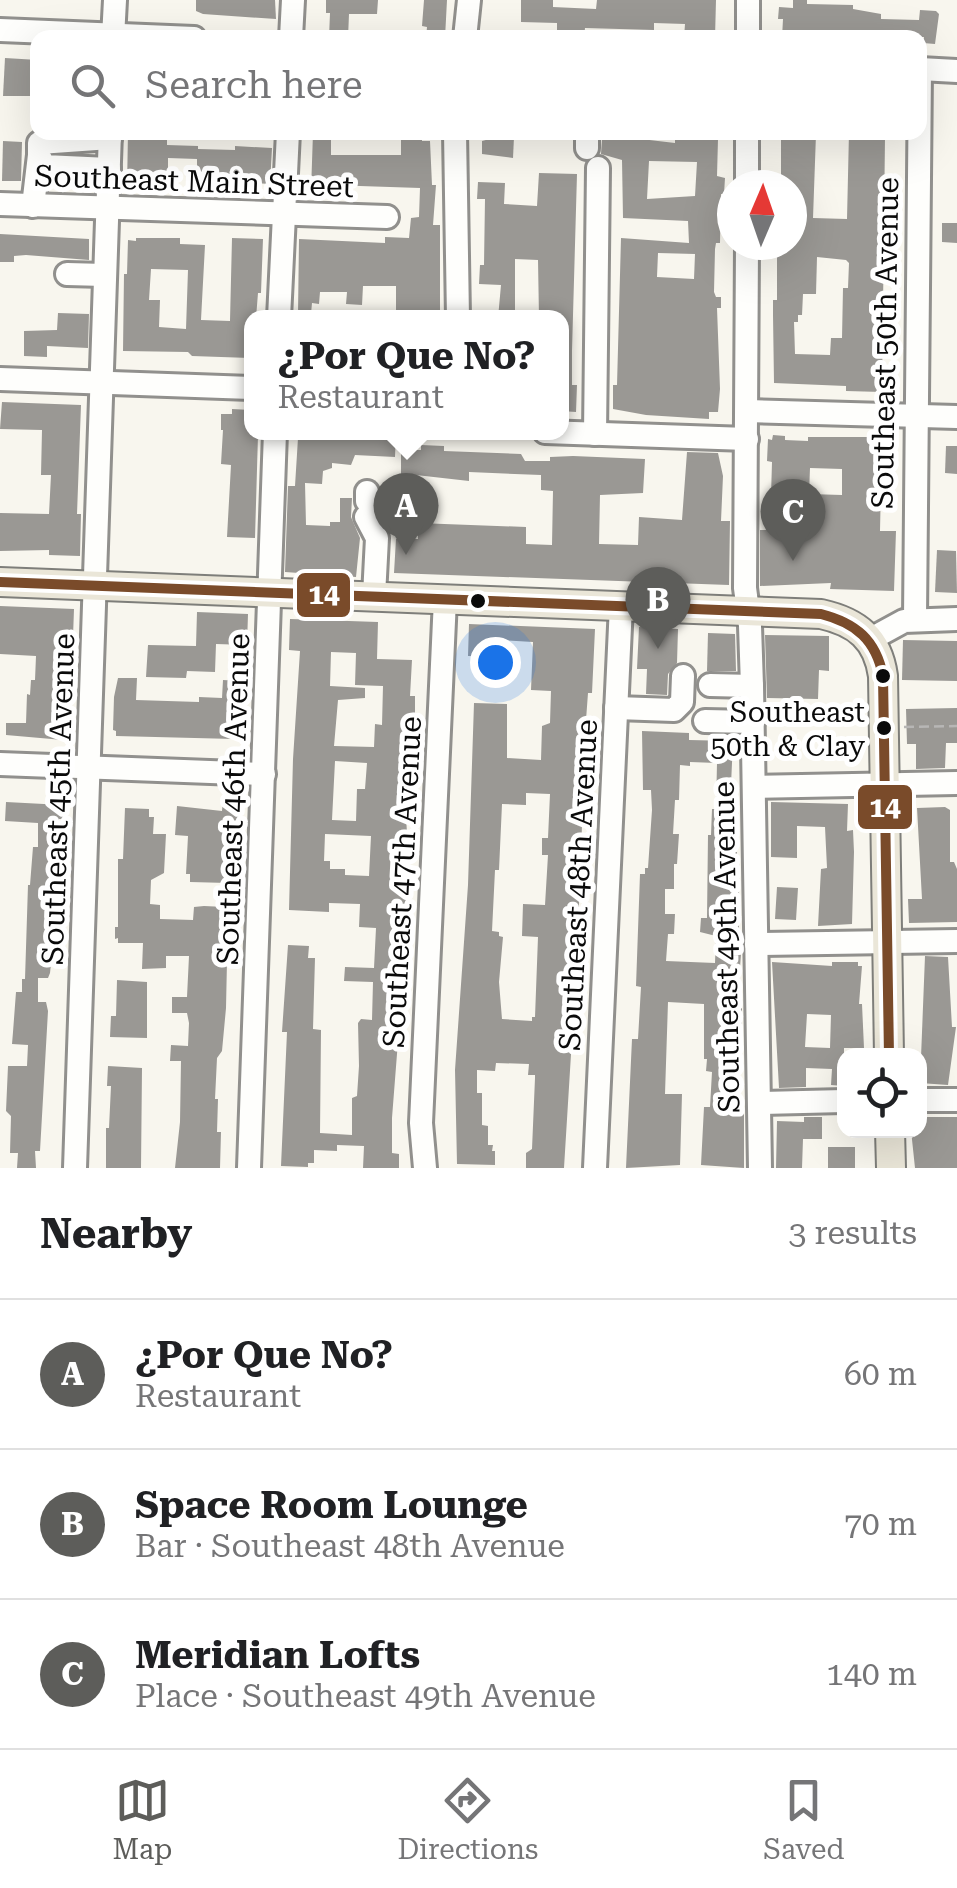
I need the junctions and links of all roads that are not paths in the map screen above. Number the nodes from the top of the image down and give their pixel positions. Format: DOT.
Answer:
graph roads {
  1 [pos="114,0"];
  2 [pos="293,0"];
  3 [pos="469,0"];
  4 [pos="748,0"];
  5 [pos="0,30"];
  6 [pos="113,30"];
  7 [pos="291,30"];
  8 [pos="465,30"];
  9 [pos="748,30"];
  10 [pos="30,32"];
  11 [pos="927,69"];
  12 [pos="957,71"];
  13 [pos="69,140"];
  14 [pos="110,140"];
  15 [pos="288,140"];
  16 [pos="454,140"];
  17 [pos="748,140"];
  18 [pos="919,140"];
  19 [pos="591,150"];
  20 [pos="39,155"];
  21 [pos="108,169"];
  22 [pos="748,170"];
  23 [pos="0,204"];
  24 [pos="33,206"];
  25 [pos="107,208"];
  26 [pos="285,214"];
  27 [pos="387,218"];
  28 [pos="748,260"];
  29 [pos="67,274"];
  30 [pos="104,276"];
  31 [pos="279,310"];
  32 [pos="458,310"];
  33 [pos="0,379"];
  34 [pos="99,382"];
  35 [pos="244,388"];
  36 [pos="748,410"];
  37 [pos="917,415"];
  38 [pos="957,417"];
  39 [pos="569,433"];
  40 [pos="596,434"];
  41 [pos="274,440"];
  42 [pos="747,440"];
  43 [pos="366,503"];
  44 [pos="0,582"];
  45 [pos="94,586"];
  46 [pos="271,592"];
  47 [pos="374,596"];
  48 [pos="445,598"];
  49 [pos="621,606"];
  50 [pos="748,611"];
  51 [pos="915,618"];
  52 [pos="957,619"];
  53 [pos="871,639"];
  54 [pos="684,676"];
  55 [pos="710,685"];
  56 [pos="752,686"];
  57 [pos="616,708"];
  58 [pos="705,721"];
  59 [pos="752,722"];
  60 [pos="0,764"];
  61 [pos="90,768"];
  62 [pos="264,774"];
  63 [pos="957,783"];
  64 [pos="885,785"];
  65 [pos="754,787"];
  66 [pos="957,941"];
  67 [pos="887,942"];
  68 [pos="756,944"];
  69 [pos="889,1048"];
  70 [pos="927,1100"];
  71 [pos="957,1100"];
  72 [pos="837,1101"];
  73 [pos="759,1102"];
  74 [pos="890,1138"];
  75 [pos="76,1168"];
  76 [pos="249,1168"];
  77 [pos="425,1168"];
  78 [pos="594,1168"];
  79 [pos="760,1168"];
  80 [pos="891,1168"];
  1 -- 6 [label="street"];
  2 -- 7 [label="street"];
  3 -- 8 [label="street"];
  4 -- 9 [label="street"];
  5 -- 10 [label="street"];
  11 -- 12 [label="street"];
  13 -- 20 [label="street"];
  14 -- 21 [label="street, Southeast 45th Avenue"];
  15 -- 26 [label="street"];
  16 -- 32 [label="street"];
  17 -- 22 [label="street"];
  18 -- 37 [label="street, Southeast 50th Avenue"];
  19 -- 40 [label="street"];
  20 -- 21 [label="street"];
  20 -- 24 [label="street"];
  21 -- 25 [label="street, Southeast 45th Avenue"];
  23 -- 24 [label="street, Southeast Main Street"];
  24 -- 25 [label="street, Southeast Main Street"];
  25 -- 26 [label="street, Southeast Main Street"];
  25 -- 30 [label="street, Southeast 45th Avenue"];
  26 -- 27 [label="street, Southeast Main Street"];
  26 -- 31 [label="street"];
  28 -- 36 [label="street, Southeast 49th Avenue"];
  29 -- 30 [label="street"];
  30 -- 34 [label="street, Southeast 45th Avenue"];
  33 -- 34 [label="street"];
  34 -- 35 [label="street"];
  34 -- 45 [label="street, Southeast 45th Avenue"];
  36 -- 37 [label="street"];
  36 -- 42 [label="street, Southeast 49th Avenue"];
  37 -- 38 [label="street"];
  37 -- 51 [label="street, Southeast 50th Avenue"];
  39 -- 40 [label="street"];
  40 -- 42 [label="street"];
  41 -- 46 [label="street, Southeast 46th Avenue"];
  42 -- 50 [label="street, Southeast 49th Avenue"];
  43 -- 47 [label="street"];
  44 -- 45 [label="main road"];
  45 -- 46 [label="main road"];
  45 -- 61 [label="street, Southeast 45th Avenue"];
  46 -- 47 [label="main road"];
  46 -- 62 [label="street, Southeast 46th Avenue"];
  47 -- 48 [label="main road"];
  48 -- 49 [label="main road"];
  48 -- 77 [label="street, Southeast 47th Avenue"];
  49 -- 50 [label="main road"];
  49 -- 57 [label="street, Southeast 48th Avenue"];
  50 -- 53 [label="main road"];
  50 -- 56 [label="street, Southeast 49th Avenue"];
  51 -- 52 [label="street"];
  51 -- 53 [label="street"];
  53 -- 64 [label="main road"];
  54 -- 57 [label="street"];
  55 -- 56 [label="street"];
  56 -- 59 [label="street, Southeast 49th Avenue"];
  57 -- 78 [label="street, Southeast 48th Avenue"];
  58 -- 59 [label="street"];
  59 -- 65 [label="street, Southeast 49th Avenue"];
  60 -- 61 [label="street"];
  61 -- 62 [label="street"];
  61 -- 75 [label="street, Southeast 45th Avenue"];
  62 -- 76 [label="street, Southeast 46th Avenue"];
  63 -- 64 [label="street"];
  64 -- 65 [label="street"];
  64 -- 67 [label="main road"];
  65 -- 68 [label="street, Southeast 49th Avenue"];
  66 -- 67 [label="street"];
  67 -- 68 [label="street"];
  67 -- 69 [label="main road"];
  68 -- 73 [label="street, Southeast 49th Avenue"];
  70 -- 71 [label="street"];
  72 -- 73 [label="street"];
  73 -- 79 [label="street, Southeast 49th Avenue"];
  74 -- 80 [label="main road"];
}
